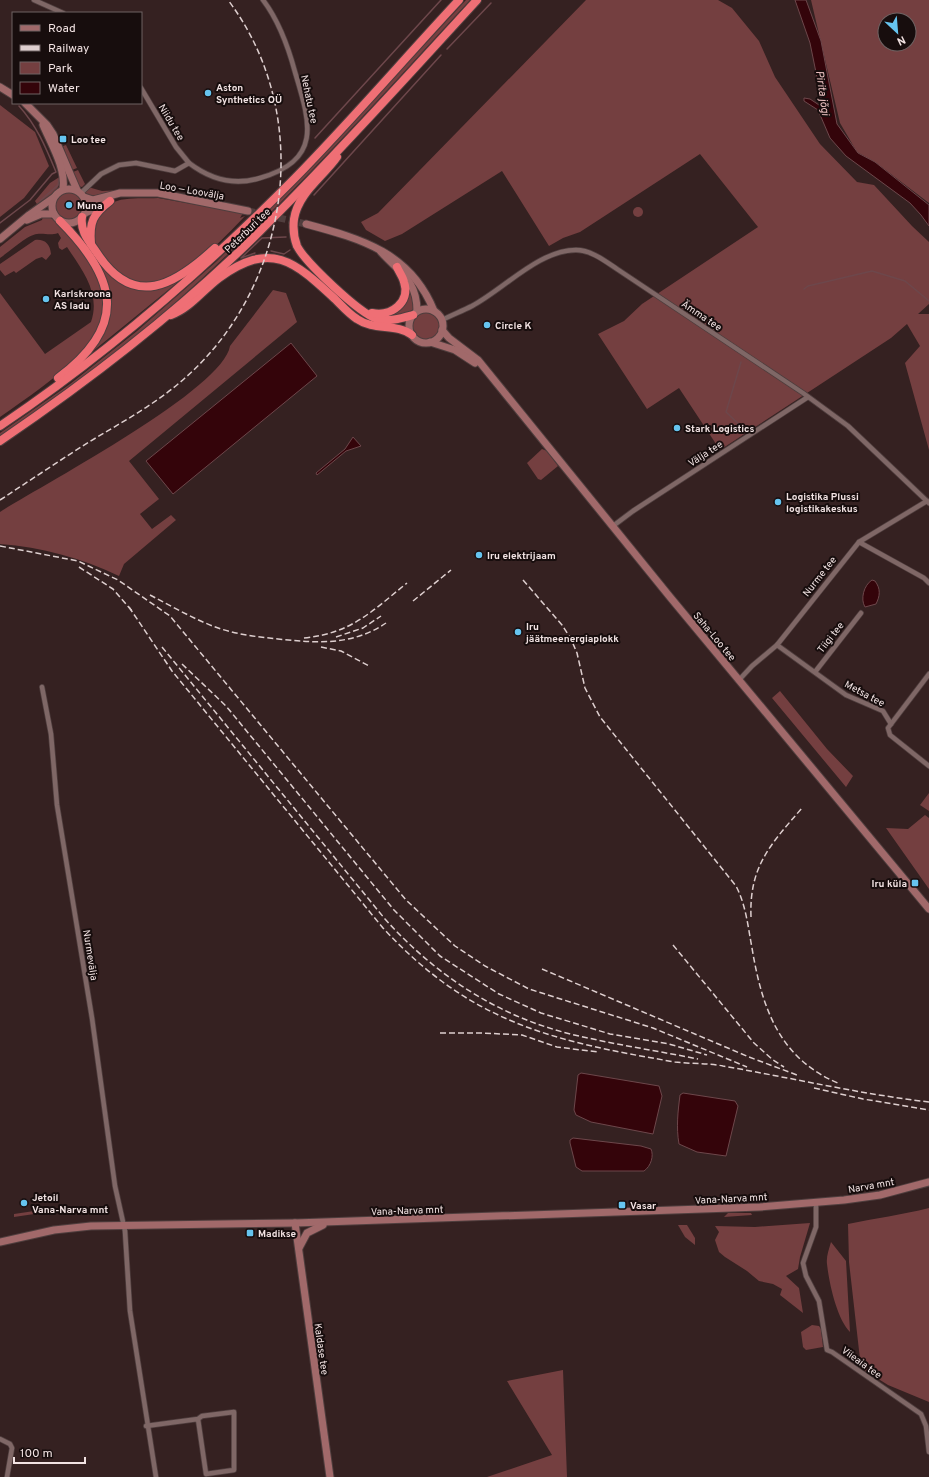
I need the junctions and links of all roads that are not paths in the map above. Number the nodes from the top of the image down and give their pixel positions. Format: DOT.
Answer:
graph roads {
  1 [pos="34,0"];
  2 [pos="263,0"];
  3 [pos="459,0"];
  4 [pos="477,0"];
  5 [pos="61,12"];
  6 [pos="1,87"];
  7 [pos="142,90"];
  8 [pos="12,94"];
  9 [pos="26,104"];
  10 [pos="40,118"];
  11 [pos="350,136"];
  12 [pos="189,163"];
  13 [pos="63,189"];
  14 [pos="81,193"];
  15 [pos="131,194"];
  16 [pos="53,198"];
  17 [pos="110,201"];
  18 [pos="248,211"];
  19 [pos="54,214"];
  20 [pos="83,215"];
  21 [pos="60,221"];
  22 [pos="20,223"];
  23 [pos="306,224"];
  24 [pos="238,235"];
  25 [pos="0,239"];
  26 [pos="91,244"];
  27 [pos="378,249"];
  28 [pos="397,267"];
  29 [pos="362,311"];
  30 [pos="434,311"];
  31 [pos="415,313"];
  32 [pos="167,316"];
  33 [pos="442,320"];
  34 [pos="442,330"];
  35 [pos="412,335"];
  36 [pos="430,342"];
  37 [pos="488,373"];
  38 [pos="808,397"];
  39 [pos="13,417"];
  40 [pos="0,426"];
  41 [pos="0,440"];
  42 [pos="928,502"];
  43 [pos="612,526"];
  44 [pos="859,542"];
  45 [pos="929,583"];
  46 [pos="861,613"];
  47 [pos="776,645"];
  48 [pos="814,672"];
  49 [pos="929,674"];
  50 [pos="739,680"];
  51 [pos="42,687"];
  52 [pos="891,724"];
  53 [pos="929,766"];
  54 [pos="929,909"];
  55 [pos="929,1182"];
  56 [pos="816,1202"];
  57 [pos="329,1222"];
  58 [pos="296,1224"];
  59 [pos="124,1225"];
  60 [pos="0,1242"];
  61 [pos="298,1250"];
  62 [pos="198,1419"];
  63 [pos="146,1426"];
  64 [pos="0,1439"];
  65 [pos="928,1442"];
  66 [pos="929,1452"];
  67 [pos="7,1477"];
  68 [pos="156,1477"];
  69 [pos="330,1477"];
  1 -- 5 [label="street"];
  2 -- 12 [label="street, Nehatu tee"];
  3 -- 24 [label="highway, Peterburi tee"];
  4 -- 11 [label="highway, Peterburi tee"];
  6 -- 8 [label="main road"];
  7 -- 12 [label="street, Niidu tee"];
  9 -- 10 [label="main road"];
  10 -- 13 [label="main road"];
  10 -- 14 [label="main road"];
  11 -- 29 [label="highway"];
  11 -- 32 [label="highway, Peterburi tee"];
  12 -- 14 [label="street"];
  13 -- 14 [label="main road"];
  13 -- 16 [label="main road"];
  14 -- 15 [label="main road, Loo — Loovälja"];
  14 -- 20 [label="main road"];
  15 -- 17 [label="main road, Loo — Loovälja"];
  15 -- 18 [label="main road, Loo — Loovälja"];
  16 -- 19 [label="main road"];
  16 -- 22 [label="main road"];
  17 -- 20 [label="main road, Loo — Loovälja"];
  17 -- 26 [label="highway"];
  19 -- 21 [label="main road"];
  19 -- 22 [label="main road"];
  20 -- 21 [label="main road"];
  20 -- 26 [label="highway"];
  21 -- 39 [label="highway"];
  22 -- 25 [label="main road"];
  23 -- 27 [label="main road"];
  24 -- 26 [label="highway"];
  24 -- 39 [label="highway, Peterburi tee"];
  27 -- 28 [label="main road"];
  27 -- 30 [label="main road"];
  28 -- 29 [label="highway"];
  28 -- 31 [label="main road"];
  29 -- 31 [label="highway"];
  30 -- 31 [label="main road"];
  30 -- 33 [label="main road"];
  31 -- 35 [label="main road"];
  32 -- 35 [label="highway"];
  32 -- 41 [label="highway, Peterburi tee"];
  33 -- 34 [label="main road"];
  33 -- 38 [label="street, Ämma tee"];
  34 -- 36 [label="main road"];
  34 -- 37 [label="main road, Saha-Loo tee"];
  35 -- 36 [label="main road"];
  36 -- 37 [label="main road, Saha-Loo tee"];
  37 -- 43 [label="main road, Saha-Loo tee"];
  38 -- 42 [label="street, Ämma tee"];
  38 -- 43 [label="street, Välja tee"];
  39 -- 40 [label="highway, Peterburi tee"];
  42 -- 44 [label="street, Nurme tee"];
  43 -- 50 [label="main road, Saha-Loo tee"];
  44 -- 45 [label="street"];
  44 -- 47 [label="street, Nurme tee"];
  46 -- 48 [label="street, Tiigi tee"];
  47 -- 48 [label="street, Metsa tee"];
  47 -- 50 [label="street, Nurme tee"];
  48 -- 52 [label="street, Metsa tee"];
  49 -- 52 [label="street"];
  50 -- 54 [label="main road, Saha-Loo tee"];
  51 -- 59 [label="street, Nurmevälja"];
  52 -- 53 [label="street, Metsa tee"];
  55 -- 56 [label="main road, Narva mnt"];
  56 -- 57 [label="main road, Vana-Narva mnt"];
  56 -- 65 [label="street, Viieaia tee"];
  57 -- 58 [label="main road, Vana-Narva mnt"];
  57 -- 61 [label="main road"];
  58 -- 59 [label="main road, Vana-Narva mnt"];
  58 -- 61 [label="main road, Kaldase tee"];
  59 -- 60 [label="main road, Vana-Narva mnt"];
  59 -- 63 [label="street"];
  61 -- 69 [label="main road, Kaldase tee"];
  62 -- 62 [label="street"];
  62 -- 63 [label="street"];
  63 -- 68 [label="street"];
  64 -- 67 [label="street"];
  65 -- 66 [label="street, Viieaia tee"];
}
